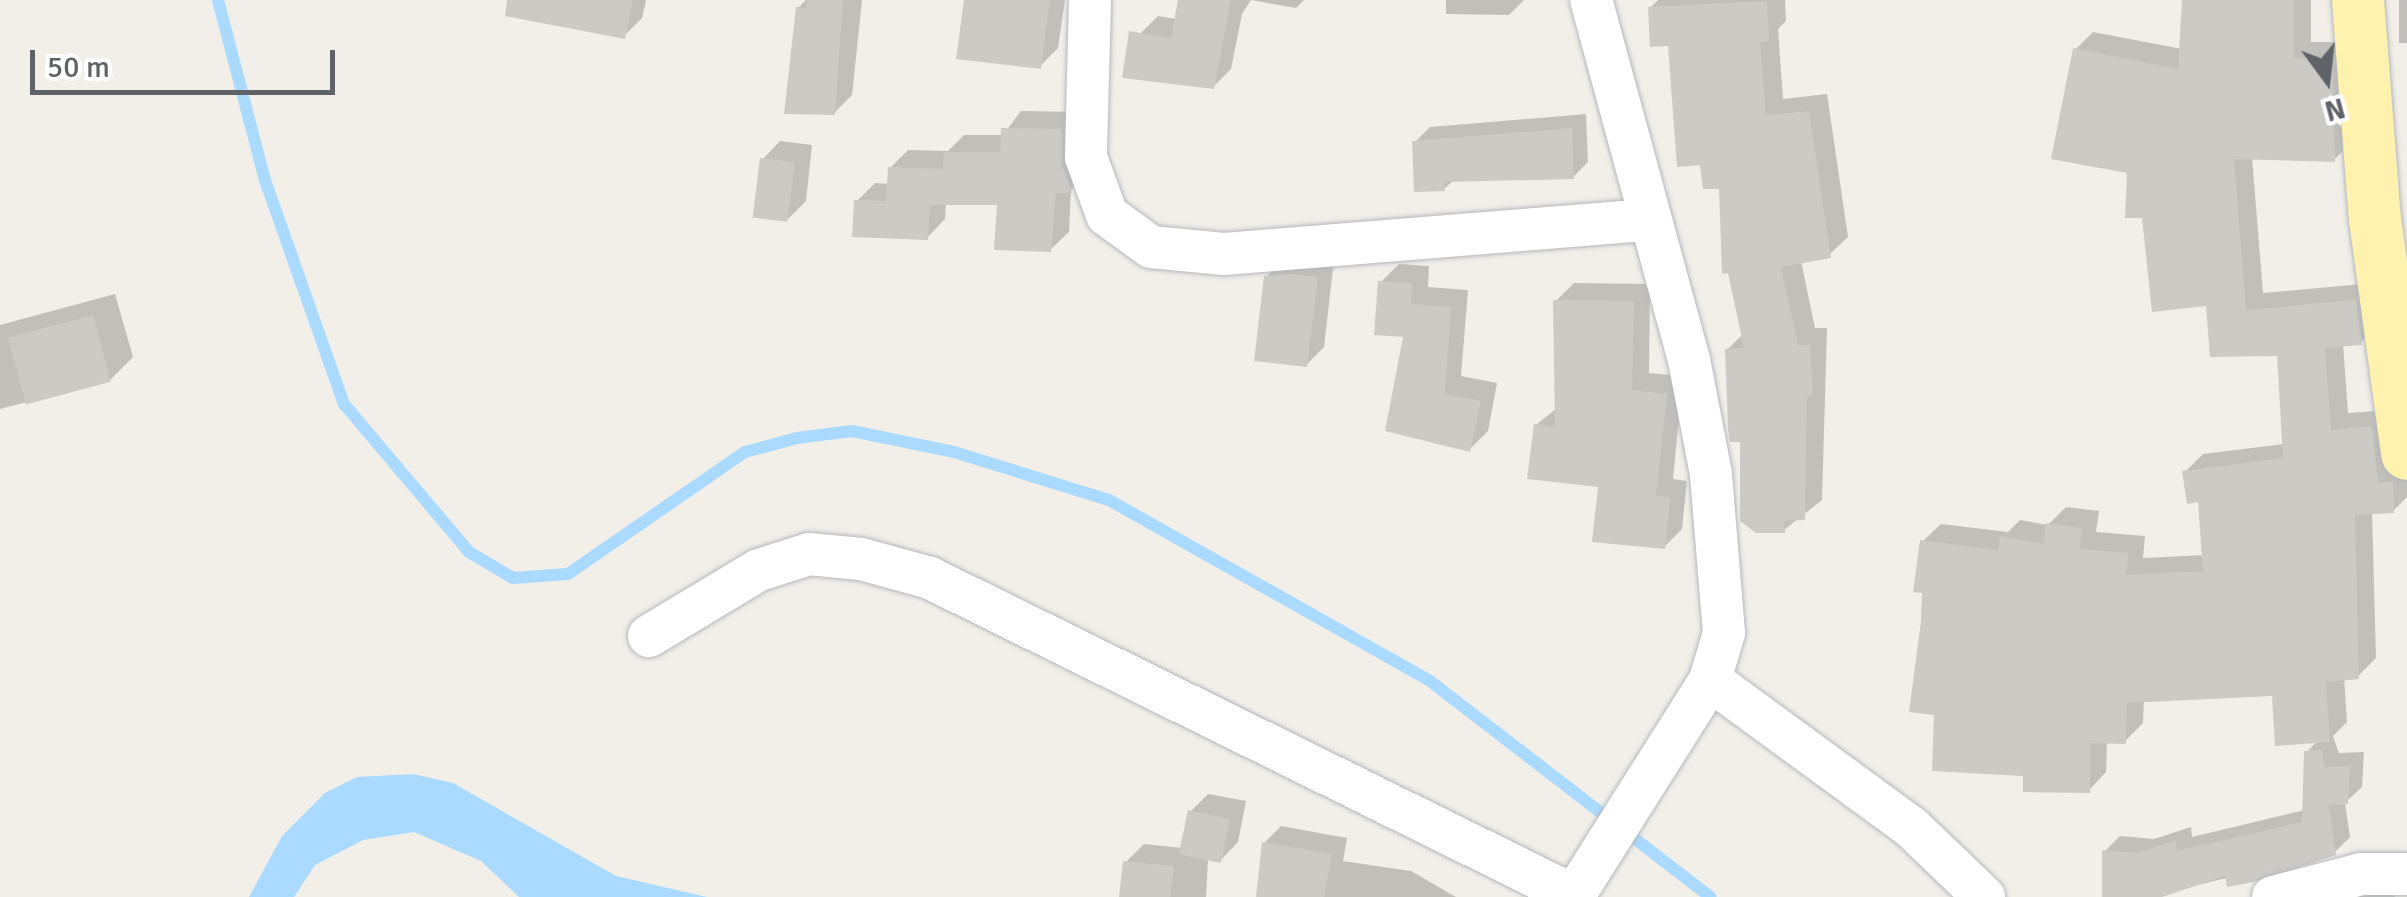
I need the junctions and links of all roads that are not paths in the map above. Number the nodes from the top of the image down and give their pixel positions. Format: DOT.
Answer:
graph roads {
  1 [pos="1090,0"];
  2 [pos="1591,0"];
  3 [pos="2358,0"];
  4 [pos="1648,220"];
  5 [pos="2407,454"];
  6 [pos="649,636"];
  7 [pos="1710,680"];
  8 [pos="2407,874"];
  9 [pos="1579,888"];
  10 [pos="1984,897"];
  11 [pos="2273,897"];
  1 -- 4 [label="street"];
  2 -- 4 [label="street"];
  3 -- 5 [label="main road"];
  4 -- 7 [label="street"];
  6 -- 9 [label="street"];
  7 -- 9 [label="street"];
  7 -- 10 [label="street"];
  8 -- 11 [label="street"];
}
